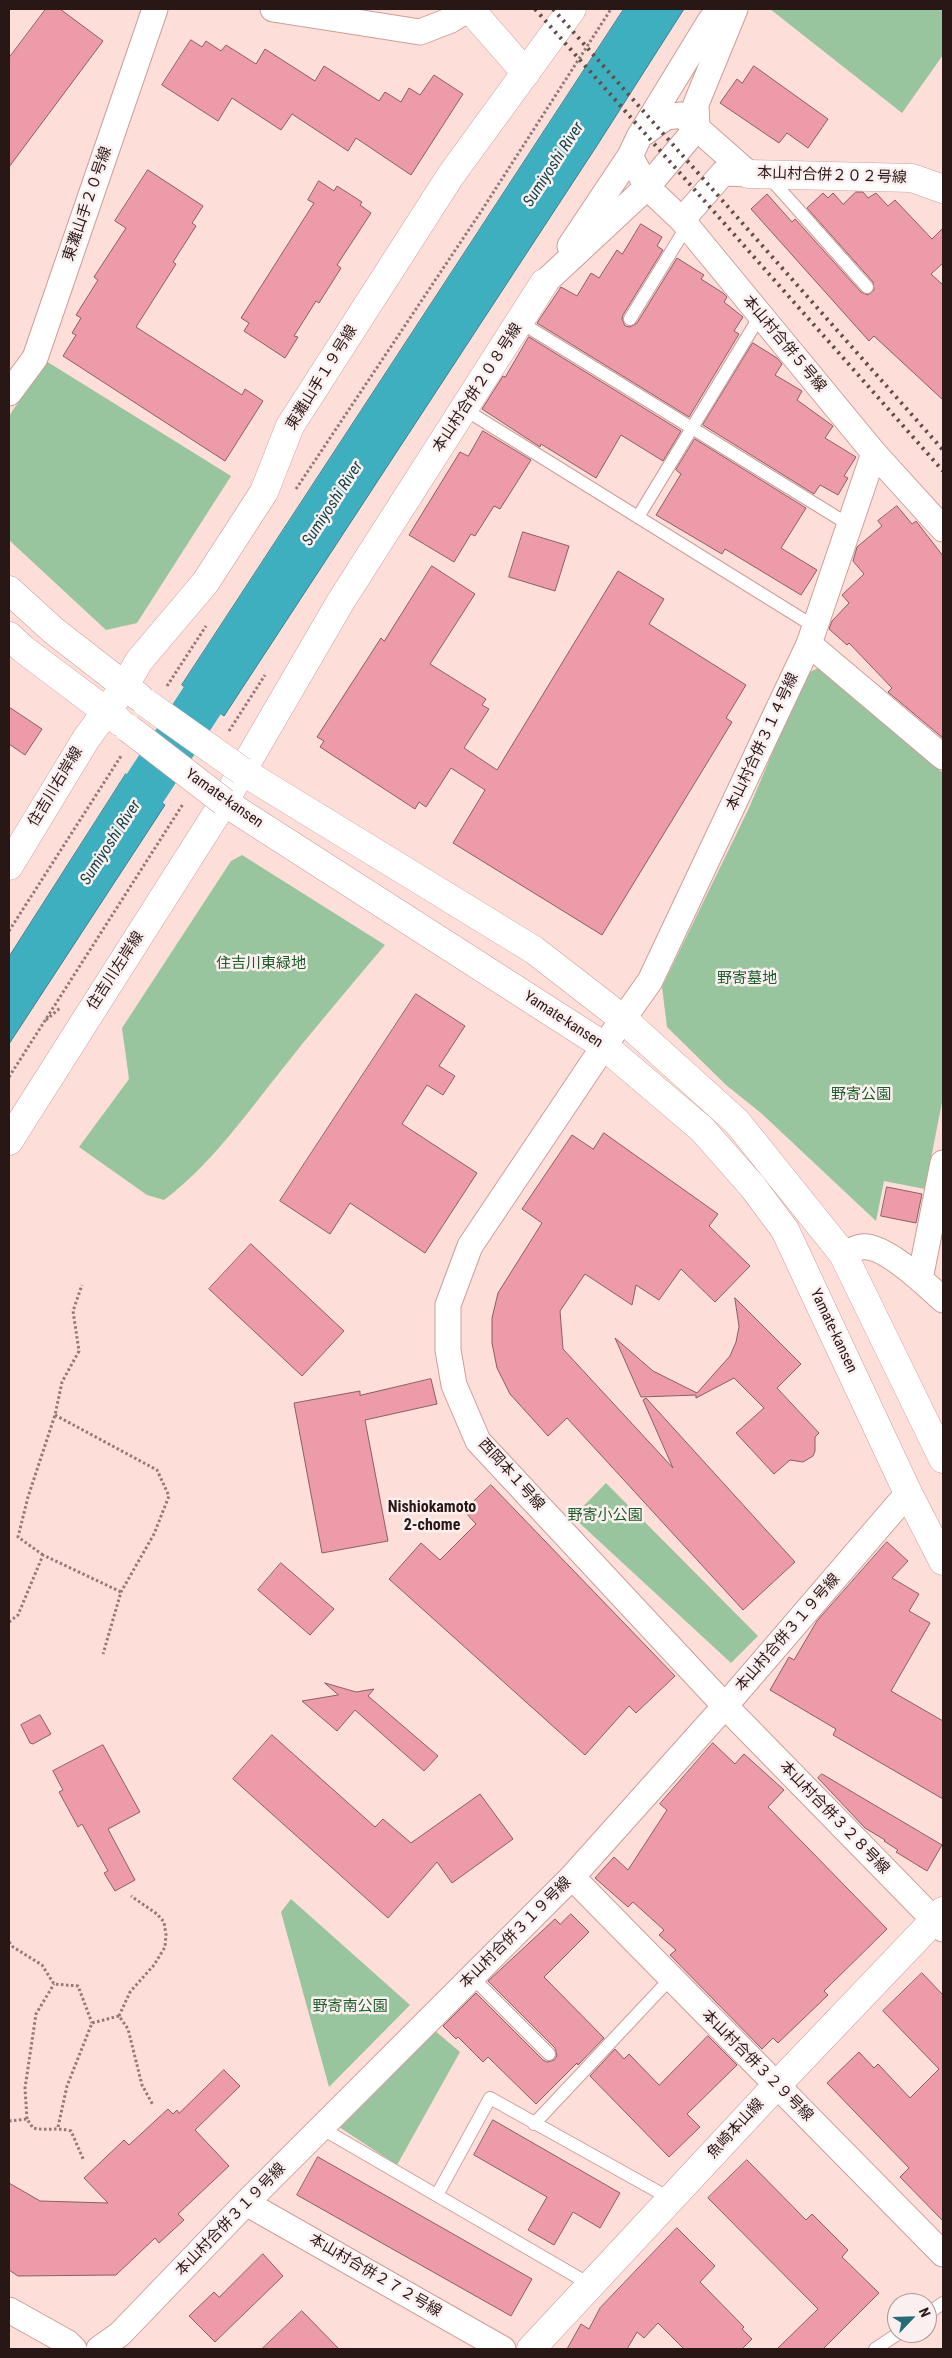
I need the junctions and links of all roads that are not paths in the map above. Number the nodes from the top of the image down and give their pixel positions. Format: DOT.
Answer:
graph roads {
  1 [pos="155,9"];
  2 [pos="272,9"];
  3 [pos="469,9"];
  4 [pos="572,9"];
  5 [pos="720,9"];
  6 [pos="735,9"];
  7 [pos="526,73"];
  8 [pos="696,128"];
  9 [pos="634,147"];
  10 [pos="757,174"];
  11 [pos="647,187"];
  12 [pos="943,189"];
  13 [pos="685,223"];
  14 [pos="544,283"];
  15 [pos="867,287"];
  16 [pos="760,316"];
  17 [pos="630,318"];
  18 [pos="520,322"];
  19 [pos="9,393"];
  20 [pos="464,409"];
  21 [pos="692,428"];
  22 [pos="874,453"];
  23 [pos="638,517"];
  24 [pos="851,526"];
  25 [pos="943,529"];
  26 [pos="9,590"];
  27 [pos="812,635"];
  28 [pos="9,636"];
  29 [pos="124,686"];
  30 [pos="106,710"];
  31 [pos="943,757"];
  32 [pos="242,771"];
  33 [pos="224,802"];
  34 [pos="9,866"];
  35 [pos="623,1019"];
  36 [pos="604,1046"];
  37 [pos="9,1141"];
  38 [pos="943,1163"];
  39 [pos="843,1254"];
  40 [pos="920,1279"];
  41 [pos="943,1300"];
  42 [pos="942,1452"];
  43 [pos="908,1493"];
  44 [pos="943,1560"];
  45 [pos="725,1706"];
  46 [pos="572,1877"];
  47 [pos="940,1920"];
  48 [pos="472,1977"];
  49 [pos="671,1978"];
  50 [pos="549,2054"];
  51 [pos="776,2086"];
  52 [pos="534,2124"];
  53 [pos="321,2128"];
  54 [pos="437,2195"];
  55 [pos="671,2199"];
  56 [pos="246,2204"];
  57 [pos="943,2254"];
  58 [pos="591,2285"];
  59 [pos="9,2310"];
  60 [pos="887,2341"];
  61 [pos="74,2349"];
  62 [pos="99,2349"];
  63 [pos="503,2349"];
  64 [pos="531,2349"];
  65 [pos="875,2349"];
  1 -- 19 [label="street, 東灘山手２０号線"];
  2 -- 3 [label="street"];
  3 -- 7 [label="street"];
  4 -- 7 [label="street, 東灘山手１９号線"];
  5 -- 9 [label="street, 本山村合併２０８号線"];
  6 -- 8 [label="street"];
  7 -- 29 [label="street, 東灘山手１９号線"];
  8 -- 9 [label="street"];
  8 -- 10 [label="street"];
  8 -- 11 [label="street"];
  9 -- 11 [label="street, 本山村合併５号線"];
  9 -- 14 [label="street, 本山村合併２０８号線"];
  10 -- 12 [label="street, 本山村合併２０２号線"];
  10 -- 13 [label="street"];
  10 -- 15 [label="lane"];
  11 -- 13 [label="street, 本山村合併５号線"];
  11 -- 14 [label="street"];
  13 -- 16 [label="street, 本山村合併５号線"];
  13 -- 17 [label="lane"];
  14 -- 18 [label="street, 本山村合併２０８号線"];
  16 -- 21 [label="lane"];
  16 -- 22 [label="street, 本山村合併５号線"];
  18 -- 20 [label="street, 本山村合併２０８号線"];
  18 -- 21 [label="lane"];
  20 -- 23 [label="lane"];
  20 -- 32 [label="street, 本山村合併２０８号線"];
  21 -- 23 [label="lane"];
  21 -- 24 [label="lane"];
  22 -- 24 [label="street, 本山村合併３１４号線"];
  22 -- 25 [label="street, 本山村合併５号線"];
  23 -- 27 [label="lane"];
  24 -- 27 [label="street, 本山村合併３１４号線"];
  26 -- 29 [label="street"];
  27 -- 31 [label="street"];
  27 -- 35 [label="street, 本山村合併３１４号線"];
  28 -- 30 [label="street, Yamate-kansen"];
  29 -- 30 [label="street, 東灘山手１９号線"];
  29 -- 32 [label="street, bridge"];
  30 -- 33 [label="street, Yamate-kansen, bridge"];
  30 -- 34 [label="street, 住吉川右岸線"];
  32 -- 33 [label="street, 本山村合併２０８号線"];
  32 -- 35 [label="street"];
  33 -- 36 [label="street, Yamate-kansen"];
  33 -- 37 [label="street, 住吉川左岸線"];
  35 -- 36 [label="street, 西岡本１号線"];
  35 -- 39 [label="street"];
  36 -- 43 [label="street, Yamate-kansen"];
  36 -- 45 [label="street, 西岡本１号線"];
  38 -- 40 [label="street"];
  39 -- 40 [label="street"];
  39 -- 42 [label="street"];
  40 -- 41 [label="street"];
  43 -- 44 [label="street, Yamate-kansen"];
  43 -- 45 [label="street, 本山村合併３１９号線"];
  45 -- 46 [label="street, 本山村合併３１９号線"];
  45 -- 47 [label="street, 本山村合併３２８号線"];
  46 -- 48 [label="street, 本山村合併３１９号線"];
  46 -- 49 [label="street, 本山村合併３２９号線"];
  47 -- 51 [label="street, 魚崎本山線"];
  48 -- 50 [label="lane"];
  48 -- 53 [label="street, 本山村合併３１９号線"];
  49 -- 51 [label="street, 本山村合併３２９号線"];
  49 -- 52 [label="lane"];
  51 -- 55 [label="street, 魚崎本山線"];
  51 -- 57 [label="street, 本山村合併３２９号線"];
  52 -- 54 [label="lane"];
  52 -- 55 [label="lane"];
  53 -- 54 [label="lane"];
  53 -- 56 [label="street, 本山村合併３１９号線"];
  54 -- 58 [label="lane"];
  55 -- 58 [label="street, 魚崎本山線"];
  56 -- 62 [label="street, 本山村合併３１９号線"];
  56 -- 63 [label="street, 本山村合併２７２号線"];
  58 -- 64 [label="street, 魚崎本山線"];
  59 -- 61 [label="street"];
  60 -- 65 [label="lane"];
}
